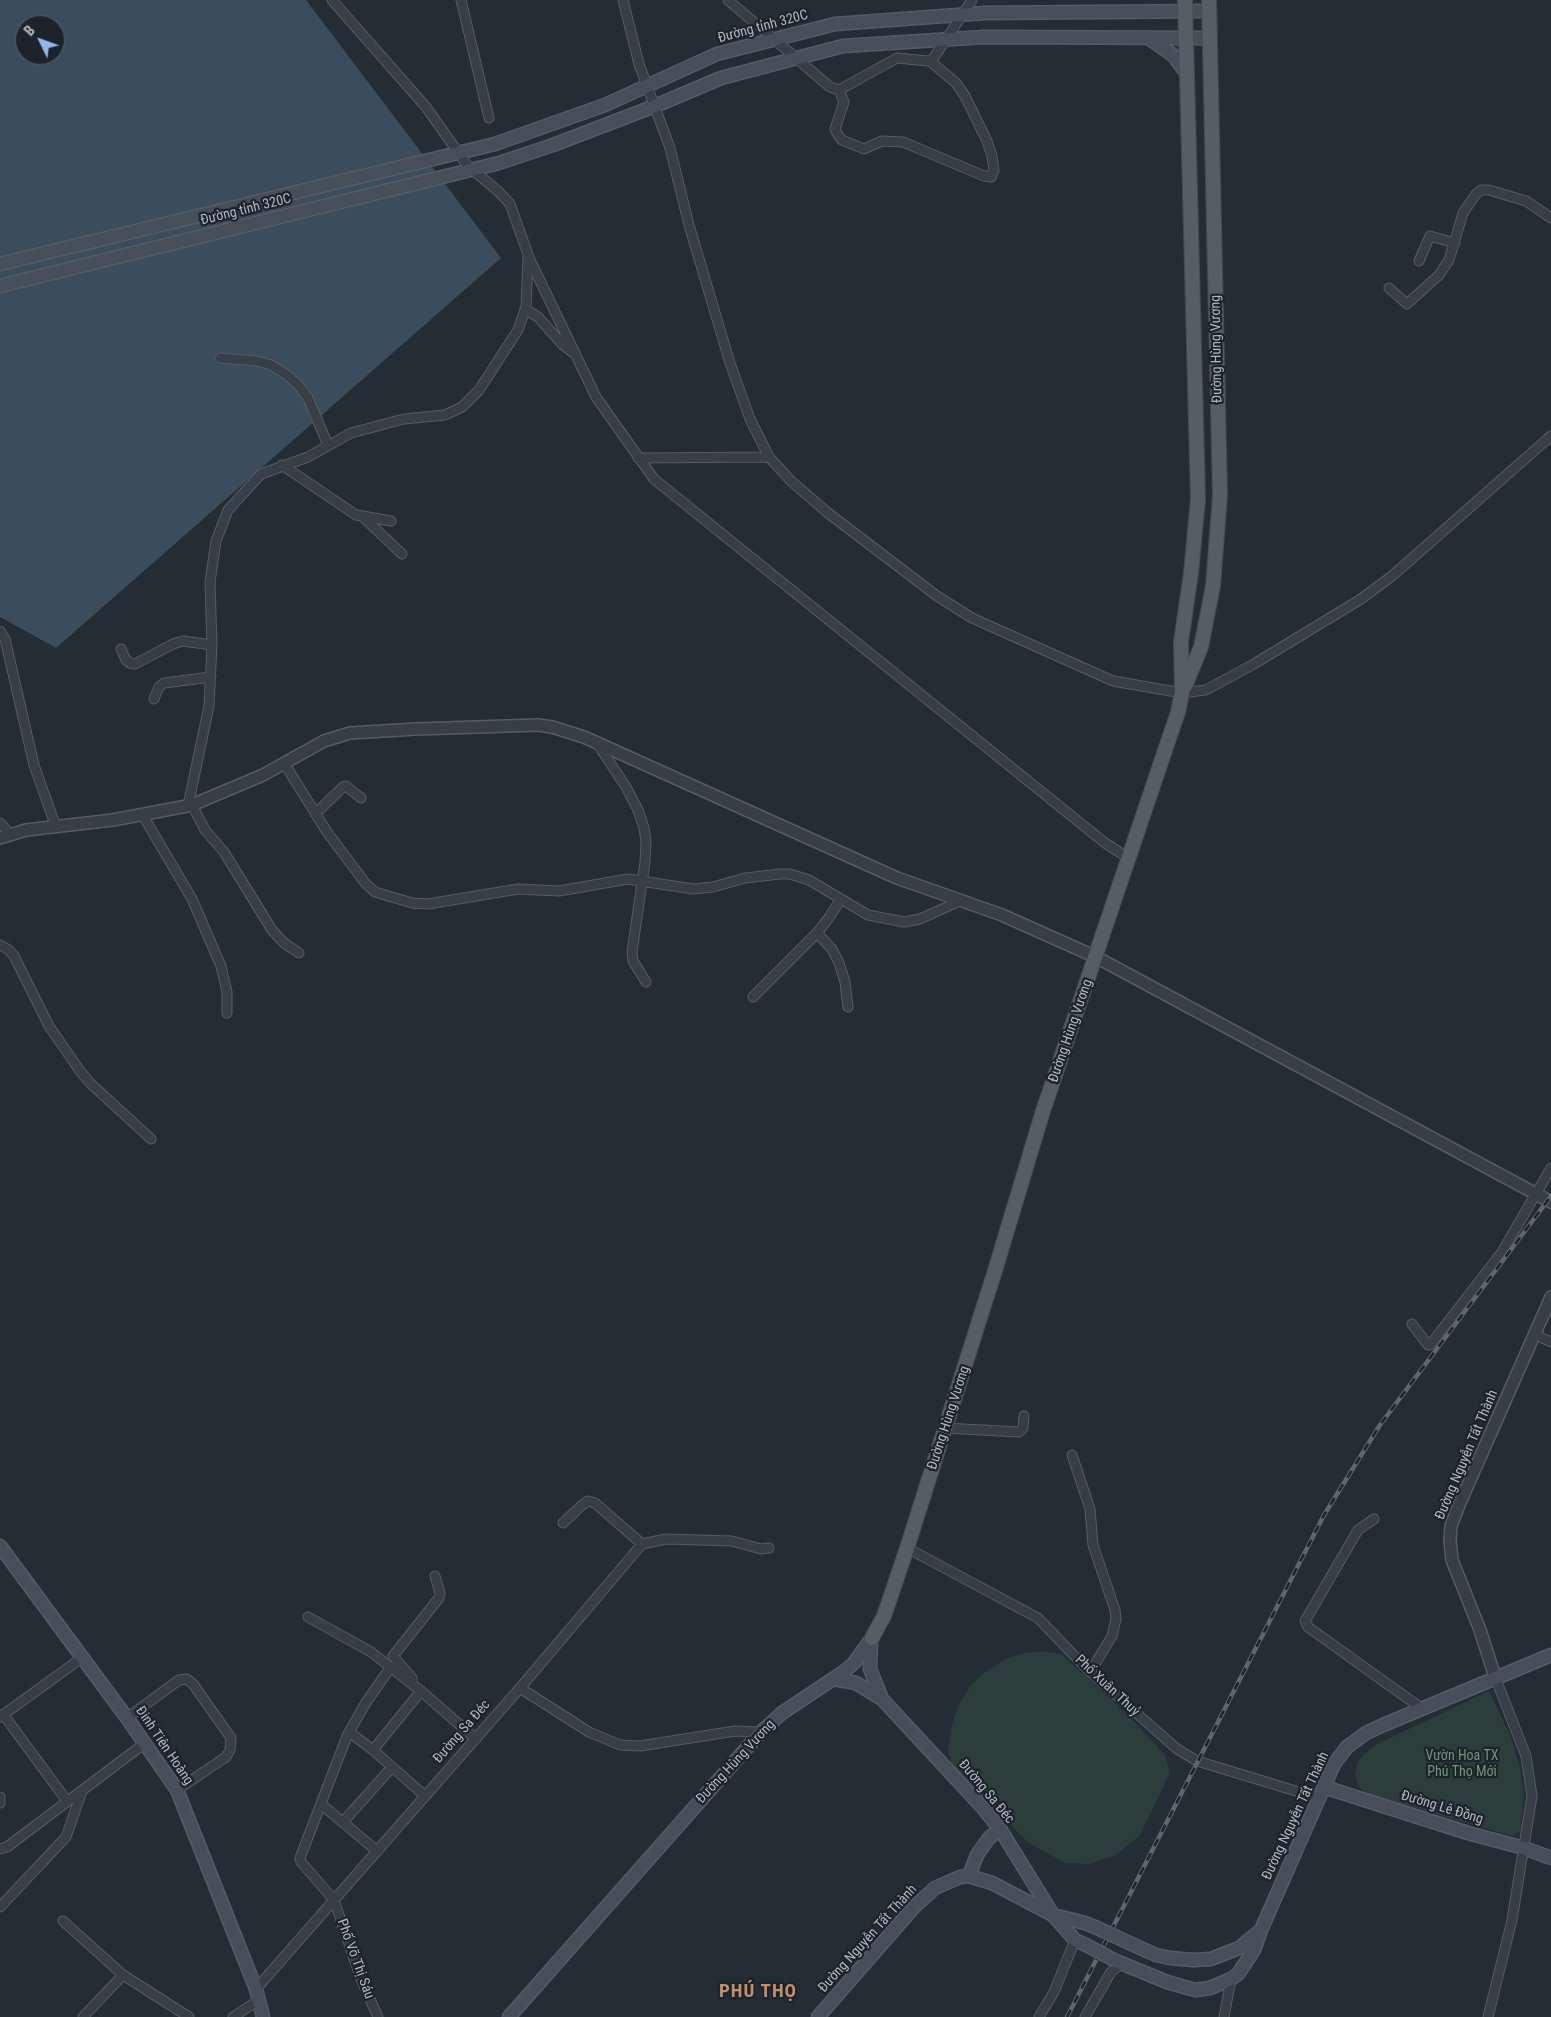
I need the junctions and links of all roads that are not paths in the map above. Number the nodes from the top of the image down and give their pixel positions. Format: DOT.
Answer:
graph roads {
  1 [pos="332,0"];
  2 [pos="461,0"];
  3 [pos="623,0"];
  4 [pos="728,0"];
  5 [pos="972,0"];
  6 [pos="1168,0"];
  7 [pos="1185,6"];
  8 [pos="1209,6"];
  9 [pos="1147,11"];
  10 [pos="962,15"];
  11 [pos="1148,38"];
  12 [pos="1186,38"];
  13 [pos="1210,38"];
  14 [pos="775,39"];
  15 [pos="947,39"];
  16 [pos="796,58"];
  17 [pos="930,61"];
  18 [pos="1187,74"];
  19 [pos="647,86"];
  20 [pos="839,90"];
  21 [pos="655,106"];
  22 [pos="489,118"];
  23 [pos="458,153"];
  24 [pos="472,169"];
  25 [pos="1551,218"];
  26 [pos="1455,243"];
  27 [pos="528,255"];
  28 [pos="1419,261"];
  29 [pos="0,264"];
  30 [pos="0,286"];
  31 [pos="1389,288"];
  32 [pos="525,309"];
  33 [pos="577,356"];
  34 [pos="220,358"];
  35 [pos="1551,436"];
  36 [pos="328,445"];
  37 [pos="769,457"];
  38 [pos="638,458"];
  39 [pos="282,465"];
  40 [pos="364,518"];
  41 [pos="391,521"];
  42 [pos="402,554"];
  43 [pos="0,631"];
  44 [pos="212,645"];
  45 [pos="121,650"];
  46 [pos="211,678"];
  47 [pos="1182,694"];
  48 [pos="154,699"];
  49 [pos="597,743"];
  50 [pos="284,763"];
  51 [pos="361,798"];
  52 [pos="190,805"];
  53 [pos="316,813"];
  54 [pos="142,814"];
  55 [pos="0,823"];
  56 [pos="56,827"];
  57 [pos="5,836"];
  58 [pos="1130,859"];
  59 [pos="642,880"];
  60 [pos="841,899"];
  61 [pos="962,900"];
  62 [pos="817,933"];
  63 [pos="0,945"];
  64 [pos="299,953"];
  65 [pos="1096,957"];
  66 [pos="646,982"];
  67 [pos="753,997"];
  68 [pos="848,1007"];
  69 [pos="227,1013"];
  70 [pos="151,1139"];
  71 [pos="1551,1168"];
  72 [pos="1535,1194"];
  73 [pos="1551,1202"];
  74 [pos="1551,1297"];
  75 [pos="1412,1324"];
  76 [pos="1534,1334"];
  77 [pos="1551,1342"];
  78 [pos="1024,1416"];
  79 [pos="945,1428"];
  80 [pos="1072,1455"];
  81 [pos="1374,1518"];
  82 [pos="563,1523"];
  83 [pos="642,1544"];
  84 [pos="769,1548"];
  85 [pos="907,1548"];
  86 [pos="2,1554"];
  87 [pos="435,1576"];
  88 [pos="308,1617"];
  89 [pos="872,1638"];
  90 [pos="1551,1655"];
  91 [pos="83,1656"];
  92 [pos="390,1668"];
  93 [pos="1090,1672"];
  94 [pos="1495,1677"];
  95 [pos="834,1679"];
  96 [pos="413,1685"];
  97 [pos="520,1688"];
  98 [pos="421,1691"];
  99 [pos="882,1699"];
  100 [pos="1421,1708"];
  101 [pos="2,1715"];
  102 [pos="127,1718"];
  103 [pos="349,1732"];
  104 [pos="761,1732"];
  105 [pos="476,1739"];
  106 [pos="145,1743"];
  107 [pos="373,1750"];
  108 [pos="392,1767"];
  109 [pos="82,1790"];
  110 [pos="177,1790"];
  111 [pos="1322,1792"];
  112 [pos="425,1796"];
  113 [pos="0,1797"];
  114 [pos="67,1802"];
  115 [pos="0,1803"];
  116 [pos="321,1804"];
  117 [pos="343,1822"];
  118 [pos="1000,1829"];
  119 [pos="1524,1848"];
  120 [pos="0,1849"];
  121 [pos="377,1851"];
  122 [pos="1551,1858"];
  123 [pos="970,1876"];
  124 [pos="334,1900"];
  125 [pos="0,1906"];
  126 [pos="1053,1915"];
  127 [pos="63,1921"];
  128 [pos="1261,1930"];
  129 [pos="1080,1943"];
  130 [pos="1119,1962"];
  131 [pos="123,1975"];
  132 [pos="1231,1979"];
  133 [pos="257,1994"];
  134 [pos="83,2017"];
  135 [pos="189,2017"];
  136 [pos="233,2017"];
  137 [pos="263,2017"];
  138 [pos="378,2017"];
  139 [pos="509,2017"];
  140 [pos="818,2017"];
  141 [pos="1039,2017"];
  142 [pos="1085,2017"];
  143 [pos="1224,2017"];
  144 [pos="1488,2017"];
  1 -- 23 [label="street"];
  2 -- 22 [label="street"];
  3 -- 19 [label="street"];
  4 -- 14 [label="street"];
  5 -- 10 [label="street"];
  6 -- 9 [label="main road"];
  7 -- 8 [label="main road, Đường tỉnh 320C"];
  7 -- 9 [label="main road, Đường tỉnh 320C"];
  7 -- 12 [label="main road, Đường Hùng Vương"];
  8 -- 13 [label="main road, Đường Hùng Vương"];
  9 -- 10 [label="main road, Đường tỉnh 320C"];
  10 -- 14 [label="main road, Đường tỉnh 320C"];
  10 -- 15 [label="street"];
  11 -- 12 [label="main road"];
  11 -- 15 [label="main road"];
  11 -- 18 [label="main road"];
  12 -- 13 [label="main road"];
  12 -- 18 [label="main road, Đường Hùng Vương"];
  13 -- 47 [label="main road, Đường Hùng Vương"];
  14 -- 16 [label="street"];
  14 -- 19 [label="main road, Đường tỉnh 320C"];
  15 -- 16 [label="main road"];
  15 -- 17 [label="street"];
  16 -- 20 [label="street"];
  16 -- 21 [label="main road"];
  17 -- 20 [label="street"];
  17 -- 20 [label="street"];
  18 -- 47 [label="main road, Đường Hùng Vương"];
  19 -- 21 [label="street"];
  19 -- 23 [label="main road, Đường tỉnh 320C"];
  21 -- 24 [label="main road, Đường tỉnh 320C"];
  21 -- 37 [label="street"];
  23 -- 24 [label="street"];
  23 -- 29 [label="main road, Đường tỉnh 320C"];
  24 -- 27 [label="street"];
  24 -- 30 [label="main road, Đường tỉnh 320C"];
  25 -- 26 [label="street"];
  26 -- 28 [label="street"];
  26 -- 31 [label="street"];
  27 -- 32 [label="street"];
  27 -- 33 [label="street"];
  32 -- 33 [label="street"];
  32 -- 36 [label="street"];
  33 -- 38 [label="street"];
  34 -- 36 [label="street"];
  35 -- 47 [label="street"];
  36 -- 39 [label="street"];
  37 -- 38 [label="street"];
  37 -- 47 [label="street"];
  38 -- 58 [label="street"];
  39 -- 40 [label="street"];
  39 -- 44 [label="street"];
  40 -- 41 [label="street"];
  40 -- 42 [label="street"];
  43 -- 56 [label="street"];
  44 -- 45 [label="street"];
  44 -- 46 [label="street"];
  46 -- 48 [label="street"];
  46 -- 52 [label="street"];
  47 -- 58 [label="main road, Đường Hùng Vương"];
  49 -- 50 [label="street"];
  49 -- 59 [label="street"];
  49 -- 61 [label="street"];
  50 -- 52 [label="street"];
  50 -- 53 [label="street"];
  51 -- 53 [label="street"];
  52 -- 54 [label="street"];
  52 -- 64 [label="street"];
  53 -- 59 [label="street"];
  54 -- 56 [label="street"];
  54 -- 69 [label="street"];
  55 -- 57 [label="street"];
  56 -- 57 [label="street"];
  58 -- 65 [label="main road, Đường Hùng Vương"];
  59 -- 60 [label="street"];
  59 -- 66 [label="street"];
  60 -- 61 [label="street"];
  60 -- 62 [label="street"];
  61 -- 65 [label="street"];
  62 -- 67 [label="street"];
  62 -- 68 [label="street"];
  63 -- 70 [label="street"];
  65 -- 72 [label="street"];
  65 -- 79 [label="main road, Đường Hùng Vương"];
  71 -- 72 [label="street"];
  72 -- 73 [label="street"];
  72 -- 75 [label="street"];
  74 -- 76 [label="street, Đường Nguyễn Tất Thành"];
  76 -- 77 [label="street"];
  76 -- 94 [label="street, Đường Nguyễn Tất Thành"];
  78 -- 79 [label="street"];
  79 -- 85 [label="main road, Đường Hùng Vương"];
  80 -- 93 [label="street"];
  81 -- 100 [label="street"];
  82 -- 83 [label="street"];
  83 -- 84 [label="street"];
  83 -- 97 [label="street, Đường Sa Đéc"];
  85 -- 89 [label="main road, Đường Hùng Vương"];
  85 -- 93 [label="street, Phố Xuân Thuỷ"];
  86 -- 91 [label="main road, Đinh Tiên Hoàng"];
  87 -- 96 [label="street"];
  88 -- 92 [label="street"];
  89 -- 95 [label="main road, Đường Hùng Vương"];
  89 -- 99 [label="main road, Đường Sa Đéc"];
  90 -- 94 [label="main road"];
  91 -- 101 [label="street"];
  91 -- 102 [label="main road, Đinh Tiên Hoàng"];
  92 -- 96 [label="street"];
  92 -- 103 [label="street"];
  93 -- 111 [label="street, Phố Xuân Thuỷ"];
  94 -- 100 [label="main road, Đường Nguyễn Tất Thành"];
  94 -- 119 [label="street"];
  95 -- 99 [label="main road, Đường Sa Đéc"];
  95 -- 104 [label="main road, Đường Hùng Vương"];
  96 -- 98 [label="street"];
  97 -- 104 [label="street"];
  97 -- 105 [label="street, Đường Sa Đéc"];
  98 -- 105 [label="street"];
  98 -- 107 [label="street"];
  99 -- 118 [label="main road, Đường Sa Đéc"];
  100 -- 111 [label="main road, Đường Nguyễn Tất Thành"];
  101 -- 114 [label="street"];
  102 -- 106 [label="main road, Đinh Tiên Hoàng"];
  102 -- 110 [label="street"];
  103 -- 107 [label="street"];
  103 -- 116 [label="street"];
  104 -- 139 [label="main road, Đường Hùng Vương"];
  105 -- 112 [label="street, Đường Sa Đéc"];
  106 -- 109 [label="street"];
  106 -- 110 [label="main road, Đinh Tiên Hoàng"];
  107 -- 108 [label="street"];
  108 -- 112 [label="street"];
  108 -- 117 [label="street"];
  109 -- 114 [label="street"];
  109 -- 125 [label="street"];
  110 -- 133 [label="main road, Đinh Tiên Hoàng"];
  111 -- 119 [label="main road, Đường Lê Đồng"];
  111 -- 128 [label="main road, Đường Nguyễn Tất Thành"];
  112 -- 121 [label="street, Đường Sa Đéc"];
  113 -- 115 [label="street"];
  114 -- 120 [label="street"];
  116 -- 117 [label="street"];
  116 -- 124 [label="street"];
  117 -- 121 [label="street"];
  118 -- 123 [label="main road"];
  118 -- 126 [label="main road, Đường Sa Đéc"];
  119 -- 122 [label="main road, Đường Lê Đồng"];
  119 -- 144 [label="street"];
  121 -- 124 [label="street, Đường Sa Đéc"];
  123 -- 126 [label="main road"];
  123 -- 140 [label="main road, Đường Nguyễn Tất Thành"];
  124 -- 133 [label="street, Đường Sa Đéc"];
  124 -- 138 [label="street, Phố Võ Thị Sáu"];
  126 -- 128 [label="main road, Đường Nguyễn Tất Thành, bridge"];
  126 -- 129 [label="main road"];
  127 -- 131 [label="street"];
  128 -- 132 [label="main road, Đường Nguyễn Tất Thành"];
  129 -- 130 [label="main road, Đường Nguyễn Tất Thành, bridge"];
  129 -- 141 [label="street"];
  130 -- 132 [label="main road, Đường Nguyễn Tất Thành"];
  130 -- 142 [label="street"];
  131 -- 134 [label="street"];
  131 -- 135 [label="street"];
  132 -- 143 [label="street"];
  133 -- 136 [label="street, Đường Sa Đéc"];
  133 -- 137 [label="main road, Đinh Tiên Hoàng"];
}
